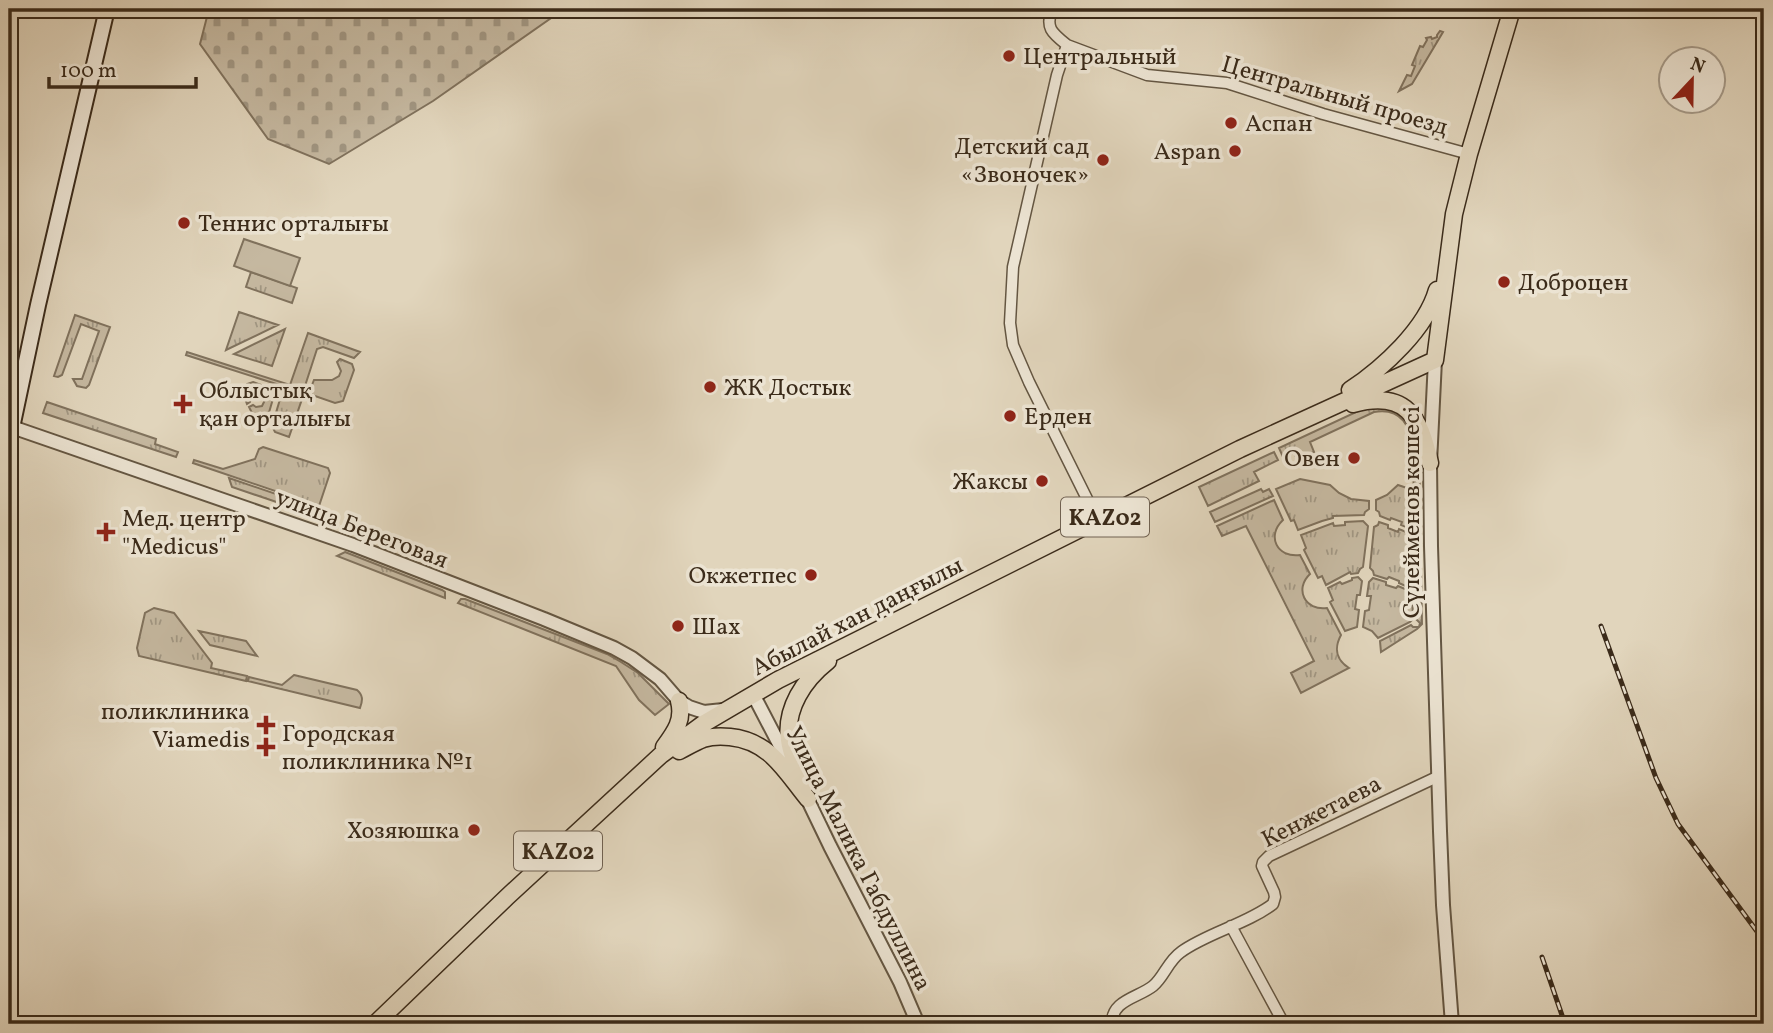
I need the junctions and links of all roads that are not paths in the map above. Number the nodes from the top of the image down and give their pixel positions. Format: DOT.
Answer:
graph roads {
  1 [pos="107,9"];
  2 [pos="1052,9"];
  3 [pos="1512,9"];
  4 [pos="1067,45"];
  5 [pos="1469,154"];
  6 [pos="1451,236"];
  7 [pos="1435,360"];
  8 [pos="15,383"];
  9 [pos="1310,416"];
  10 [pos="11,426"];
  11 [pos="9,442"];
  12 [pos="1430,463"];
  13 [pos="1098,521"];
  14 [pos="854,642"];
  15 [pos="753,694"];
  16 [pos="679,701"];
  17 [pos="730,708"];
  18 [pos="645,770"];
  19 [pos="1437,777"];
  20 [pos="808,799"];
  21 [pos="1231,926"];
  22 [pos="375,1024"];
  23 [pos="918,1024"];
  24 [pos="1112,1024"];
  25 [pos="1284,1024"];
  26 [pos="1452,1024"];
  1 -- 8 [label="main road"];
  2 -- 4 [label="street"];
  3 -- 5 [label="highway, Сүлейменов көшесі / KАZ02"];
  4 -- 5 [label="street, Центральный проезд"];
  4 -- 13 [label="street"];
  5 -- 6 [label="highway, Сүлейменов көшесі / KАZ02"];
  6 -- 7 [label="highway, Сүлейменов көшесі / KАZ02"];
  6 -- 9 [label="highway, KАZ02"];
  7 -- 9 [label="highway, Абылай хан даңғылы / KАZ02"];
  7 -- 12 [label="street, Сүлейменов көшесі"];
  8 -- 10 [label="main road"];
  9 -- 12 [label="highway"];
  9 -- 13 [label="highway, Абылай хан даңғылы / KАZ02"];
  10 -- 11 [label="main road"];
  10 -- 16 [label="street, улица Береговая"];
  12 -- 19 [label="street, Сүлейменов көшесі"];
  13 -- 14 [label="highway, Абылай хан даңғылы / KАZ02"];
  14 -- 15 [label="highway, Абылай хан даңғылы / KАZ02"];
  14 -- 20 [label="highway"];
  15 -- 17 [label="highway, Абылай хан даңғылы / KАZ02"];
  15 -- 20 [label="street, Улица Малика Габдуллина"];
  16 -- 17 [label="street"];
  16 -- 18 [label="highway"];
  17 -- 18 [label="highway, Абылай хан даңғылы / KАZ02"];
  18 -- 20 [label="highway"];
  18 -- 22 [label="highway, Абылай хан даңғылы / KАZ02"];
  19 -- 21 [label="street, Кенжетаева"];
  19 -- 26 [label="street, Сүлейменов көшесі"];
  20 -- 23 [label="street, Улица Малика Габдуллина"];
  21 -- 24 [label="street, Кенжетаева"];
  21 -- 25 [label="street"];
}
